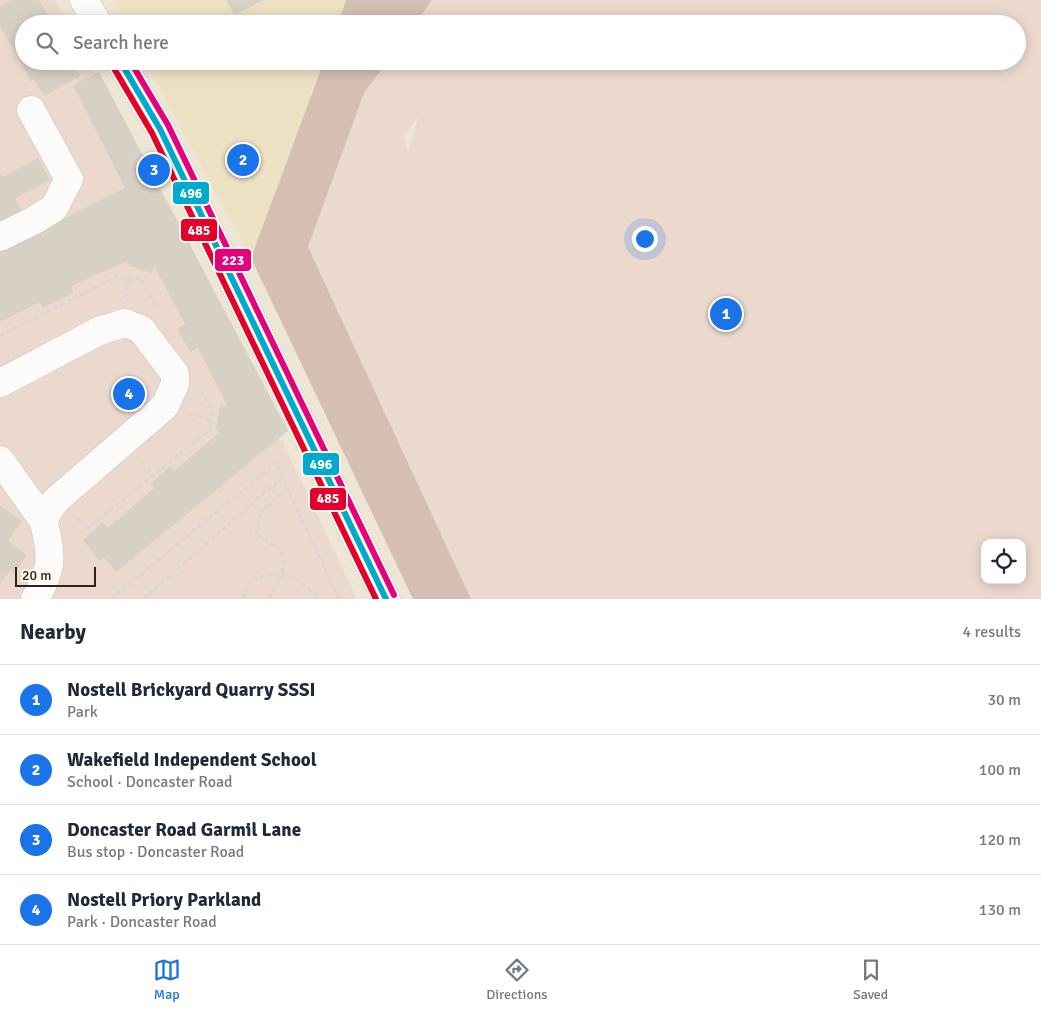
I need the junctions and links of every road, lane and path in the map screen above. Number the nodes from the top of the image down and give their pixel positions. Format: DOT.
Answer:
graph roads {
  1 [pos="84,0"];
  2 [pos="93,15"];
  3 [pos="125,70"];
  4 [pos="30,110"];
  5 [pos="0,237"];
  6 [pos="159,312"];
  7 [pos="0,336"];
  8 [pos="0,383"];
  9 [pos="199,386"];
  10 [pos="0,460"];
  11 [pos="282,477"];
  12 [pos="288,490"];
  13 [pos="62,494"];
  14 [pos="44,520"];
  15 [pos="282,573"];
  16 [pos="35,599"];
  17 [pos="111,599"];
  18 [pos="143,599"];
  19 [pos="244,599"];
  20 [pos="269,599"];
  21 [pos="318,599"];
  22 [pos="339,599"];
  23 [pos="386,599"];
  1 -- 2 [label="main road"];
  3 -- 23 [label="main road"];
  4 -- 5 [label="main road"];
  6 -- 7 [label="path"];
  8 -- 13 [label="main road"];
  9 -- 13 [label="path"];
  10 -- 14 [label="main road"];
  11 -- 12 [label="path"];
  11 -- 17 [label="path"];
  11 -- 18 [label="path"];
  12 -- 15 [label="path"];
  12 -- 22 [label="path"];
  13 -- 14 [label="main road"];
  14 -- 16 [label="main road"];
  15 -- 19 [label="path"];
  15 -- 20 [label="path"];
  15 -- 21 [label="path"];
}
